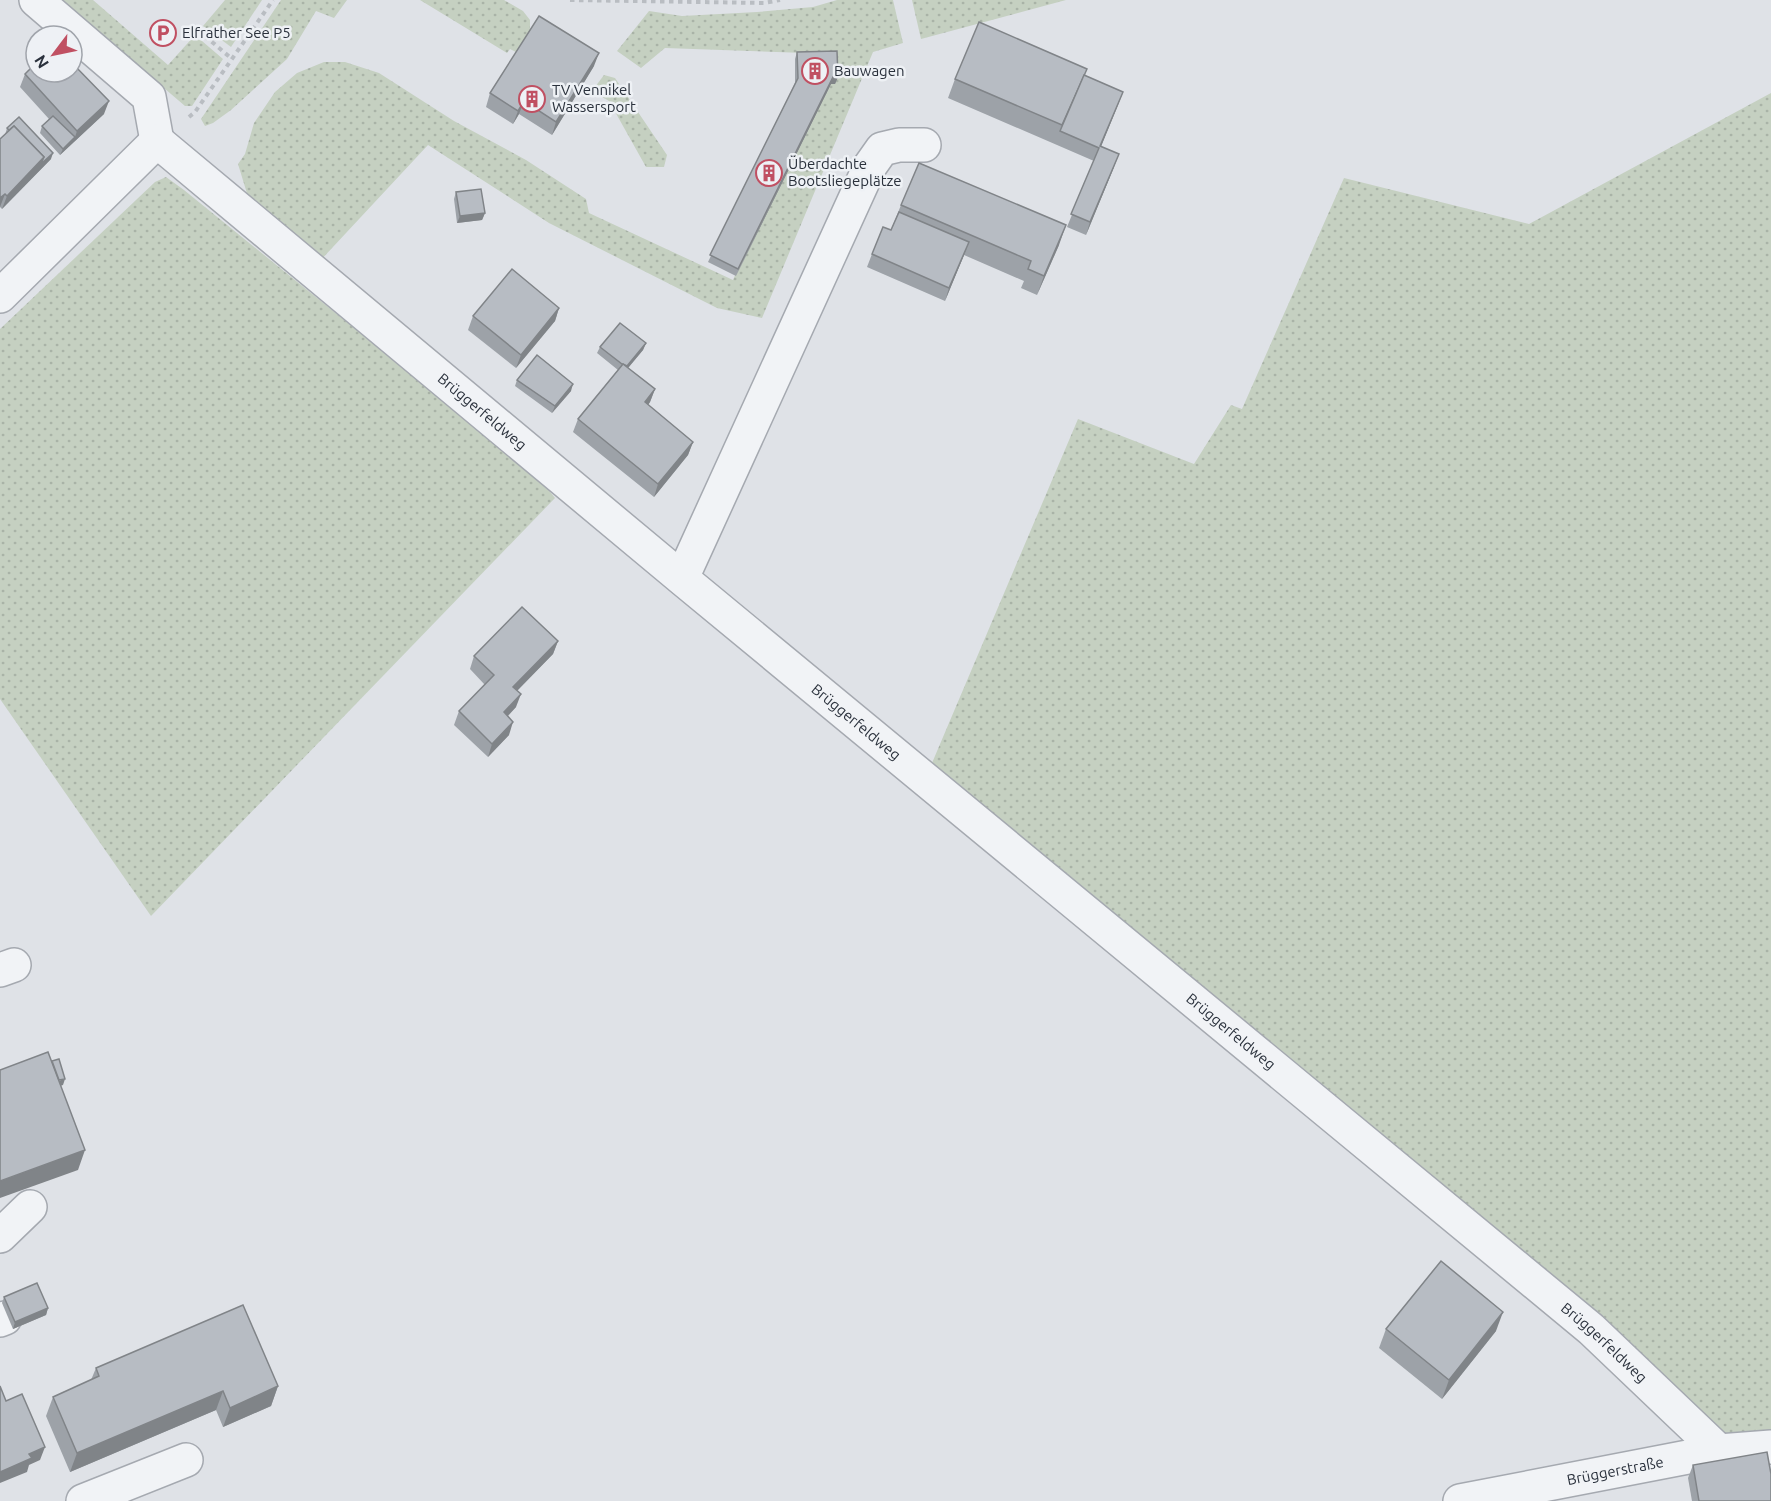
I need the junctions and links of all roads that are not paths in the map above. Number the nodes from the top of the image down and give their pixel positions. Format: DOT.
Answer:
graph roads {
  1 [pos="36,0"];
  2 [pos="157,141"];
  3 [pos="924,146"];
  4 [pos="0,296"];
  5 [pos="682,578"];
  6 [pos="30,1207"];
  7 [pos="0,1236"];
  8 [pos="1771,1447"];
  9 [pos="1719,1451"];
  10 [pos="186,1461"];
  11 [pos="83,1501"];
  12 [pos="1460,1501"];
  1 -- 2 [label="street"];
  2 -- 4 [label="street"];
  2 -- 5 [label="street, Brüggerfeldweg"];
  3 -- 5 [label="street"];
  5 -- 9 [label="street, Brüggerfeldweg"];
  6 -- 7 [label="street"];
  8 -- 9 [label="street, Brüggerstraße"];
  9 -- 12 [label="street, Brüggerstraße"];
  10 -- 11 [label="street"];
}
